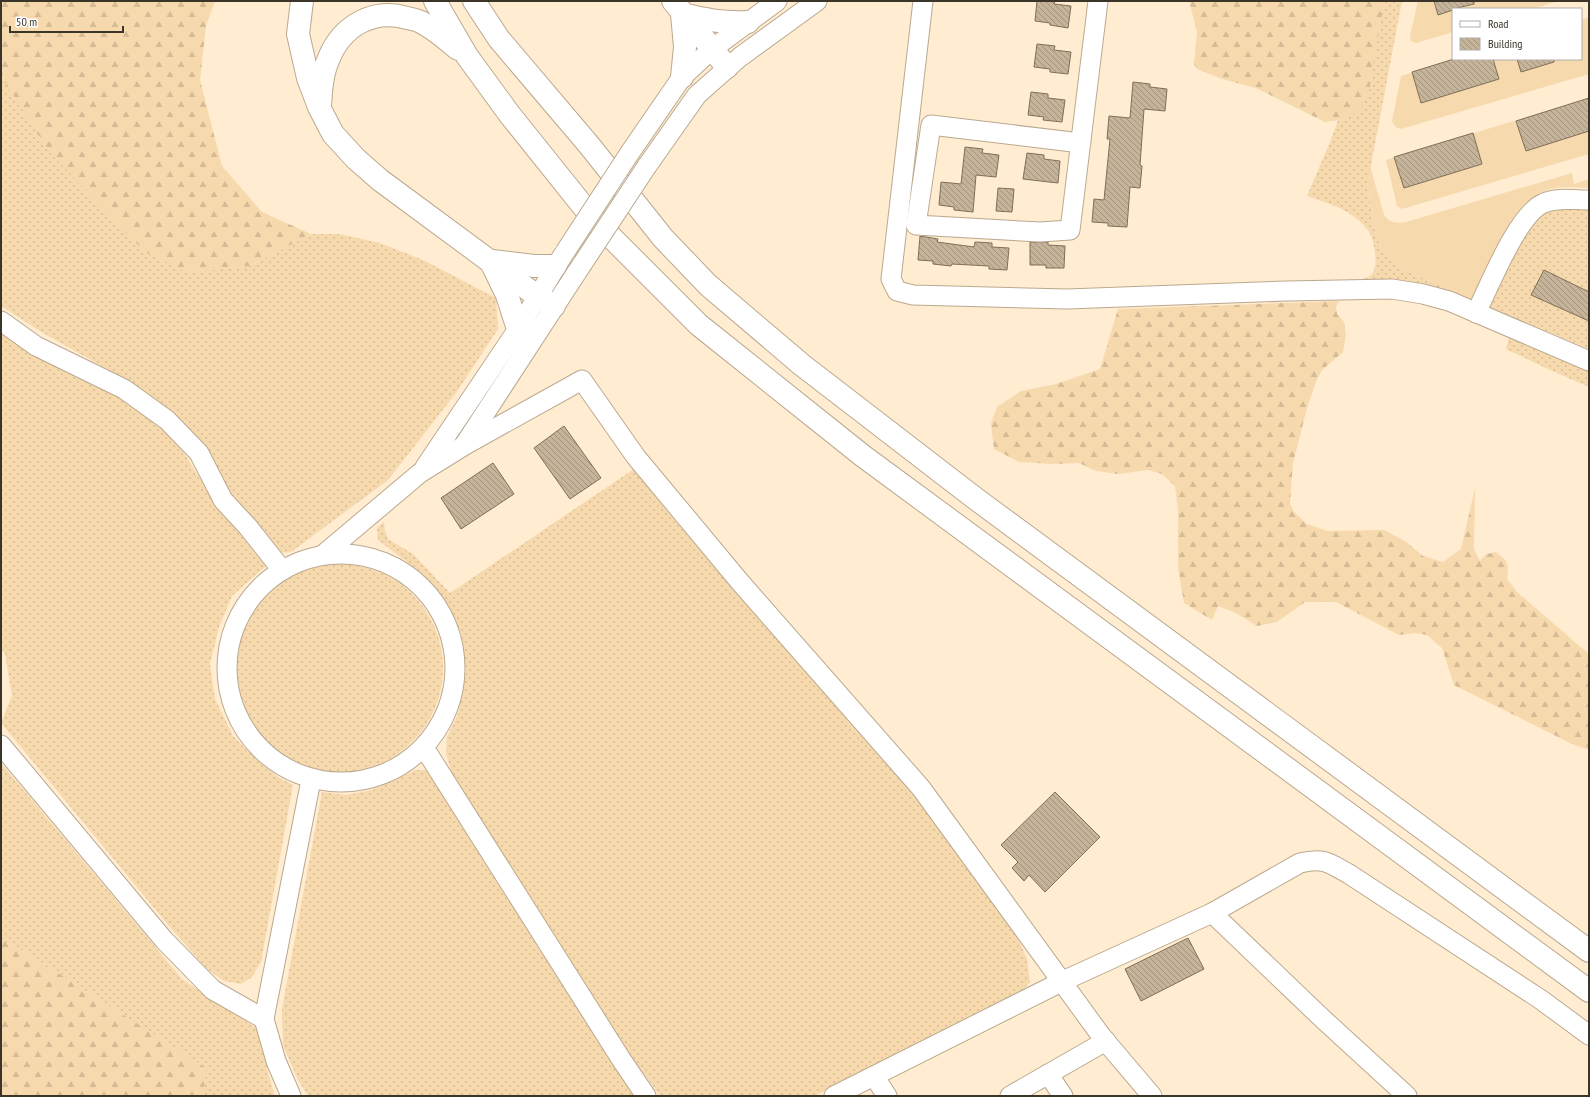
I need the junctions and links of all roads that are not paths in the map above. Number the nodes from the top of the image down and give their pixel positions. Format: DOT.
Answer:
graph roads {
  1 [pos="302,1"];
  2 [pos="435,1"];
  3 [pos="474,1"];
  4 [pos="485,1"];
  5 [pos="777,1"];
  6 [pos="817,1"];
  7 [pos="923,1"];
  8 [pos="1098,1"];
  9 [pos="677,7"];
  10 [pos="748,22"];
  11 [pos="499,39"];
  12 [pos="712,49"];
  13 [pos="467,56"];
  14 [pos="727,67"];
  15 [pos="682,77"];
  16 [pos="320,107"];
  17 [pos="1081,143"];
  18 [pos="1589,200"];
  19 [pos="560,259"];
  20 [pos="490,261"];
  21 [pos="545,301"];
  22 [pos="1476,313"];
  23 [pos="1,321"];
  24 [pos="518,329"];
  25 [pos="1589,361"];
  26 [pos="465,446"];
  27 [pos="420,473"];
  28 [pos="324,554"];
  29 [pos="282,570"];
  30 [pos="1,745"];
  31 [pos="425,749"];
  32 [pos="311,780"];
  33 [pos="1212,913"];
  34 [pos="1589,951"];
  35 [pos="1063,981"];
  36 [pos="1589,991"];
  37 [pos="264,1019"];
  38 [pos="1589,1035"];
  39 [pos="1106,1041"];
  40 [pos="1048,1074"];
  41 [pos="874,1076"];
  42 [pos="291,1096"];
  43 [pos="646,1096"];
  44 [pos="834,1096"];
  45 [pos="887,1096"];
  46 [pos="1010,1096"];
  47 [pos="1063,1096"];
  48 [pos="1152,1096"];
  49 [pos="1407,1096"];
  1 -- 16 [label="highway"];
  2 -- 13 [label="highway"];
  3 -- 11 [label="highway"];
  4 -- 11 [label="highway"];
  5 -- 10 [label="street"];
  6 -- 14 [label="street"];
  7 -- 22 [label="street"];
  8 -- 17 [label="street"];
  9 -- 10 [label="highway"];
  9 -- 12 [label="highway"];
  9 -- 15 [label="highway"];
  10 -- 12 [label="street"];
  11 -- 34 [label="highway"];
  12 -- 14 [label="highway"];
  12 -- 15 [label="street"];
  13 -- 16 [label="highway"];
  13 -- 36 [label="highway"];
  14 -- 21 [label="street, bridge"];
  15 -- 19 [label="street, bridge"];
  16 -- 20 [label="highway"];
  17 -- 17 [label="street"];
  18 -- 22 [label="street"];
  19 -- 20 [label="highway"];
  19 -- 21 [label="street"];
  20 -- 21 [label="highway"];
  20 -- 24 [label="highway"];
  21 -- 24 [label="street"];
  21 -- 26 [label="street"];
  22 -- 25 [label="street"];
  23 -- 29 [label="street"];
  24 -- 27 [label="street"];
  26 -- 27 [label="street"];
  26 -- 35 [label="street"];
  27 -- 28 [label="street"];
  28 -- 29 [label="street"];
  28 -- 31 [label="street"];
  29 -- 32 [label="street"];
  30 -- 37 [label="street"];
  31 -- 32 [label="street"];
  31 -- 43 [label="street"];
  32 -- 37 [label="street"];
  33 -- 35 [label="street"];
  33 -- 38 [label="street"];
  33 -- 49 [label="street"];
  35 -- 39 [label="street"];
  35 -- 41 [label="street"];
  37 -- 42 [label="street"];
  39 -- 40 [label="street"];
  39 -- 48 [label="street"];
  40 -- 46 [label="street"];
  40 -- 47 [label="street"];
  41 -- 44 [label="street"];
  41 -- 45 [label="street"];
}
